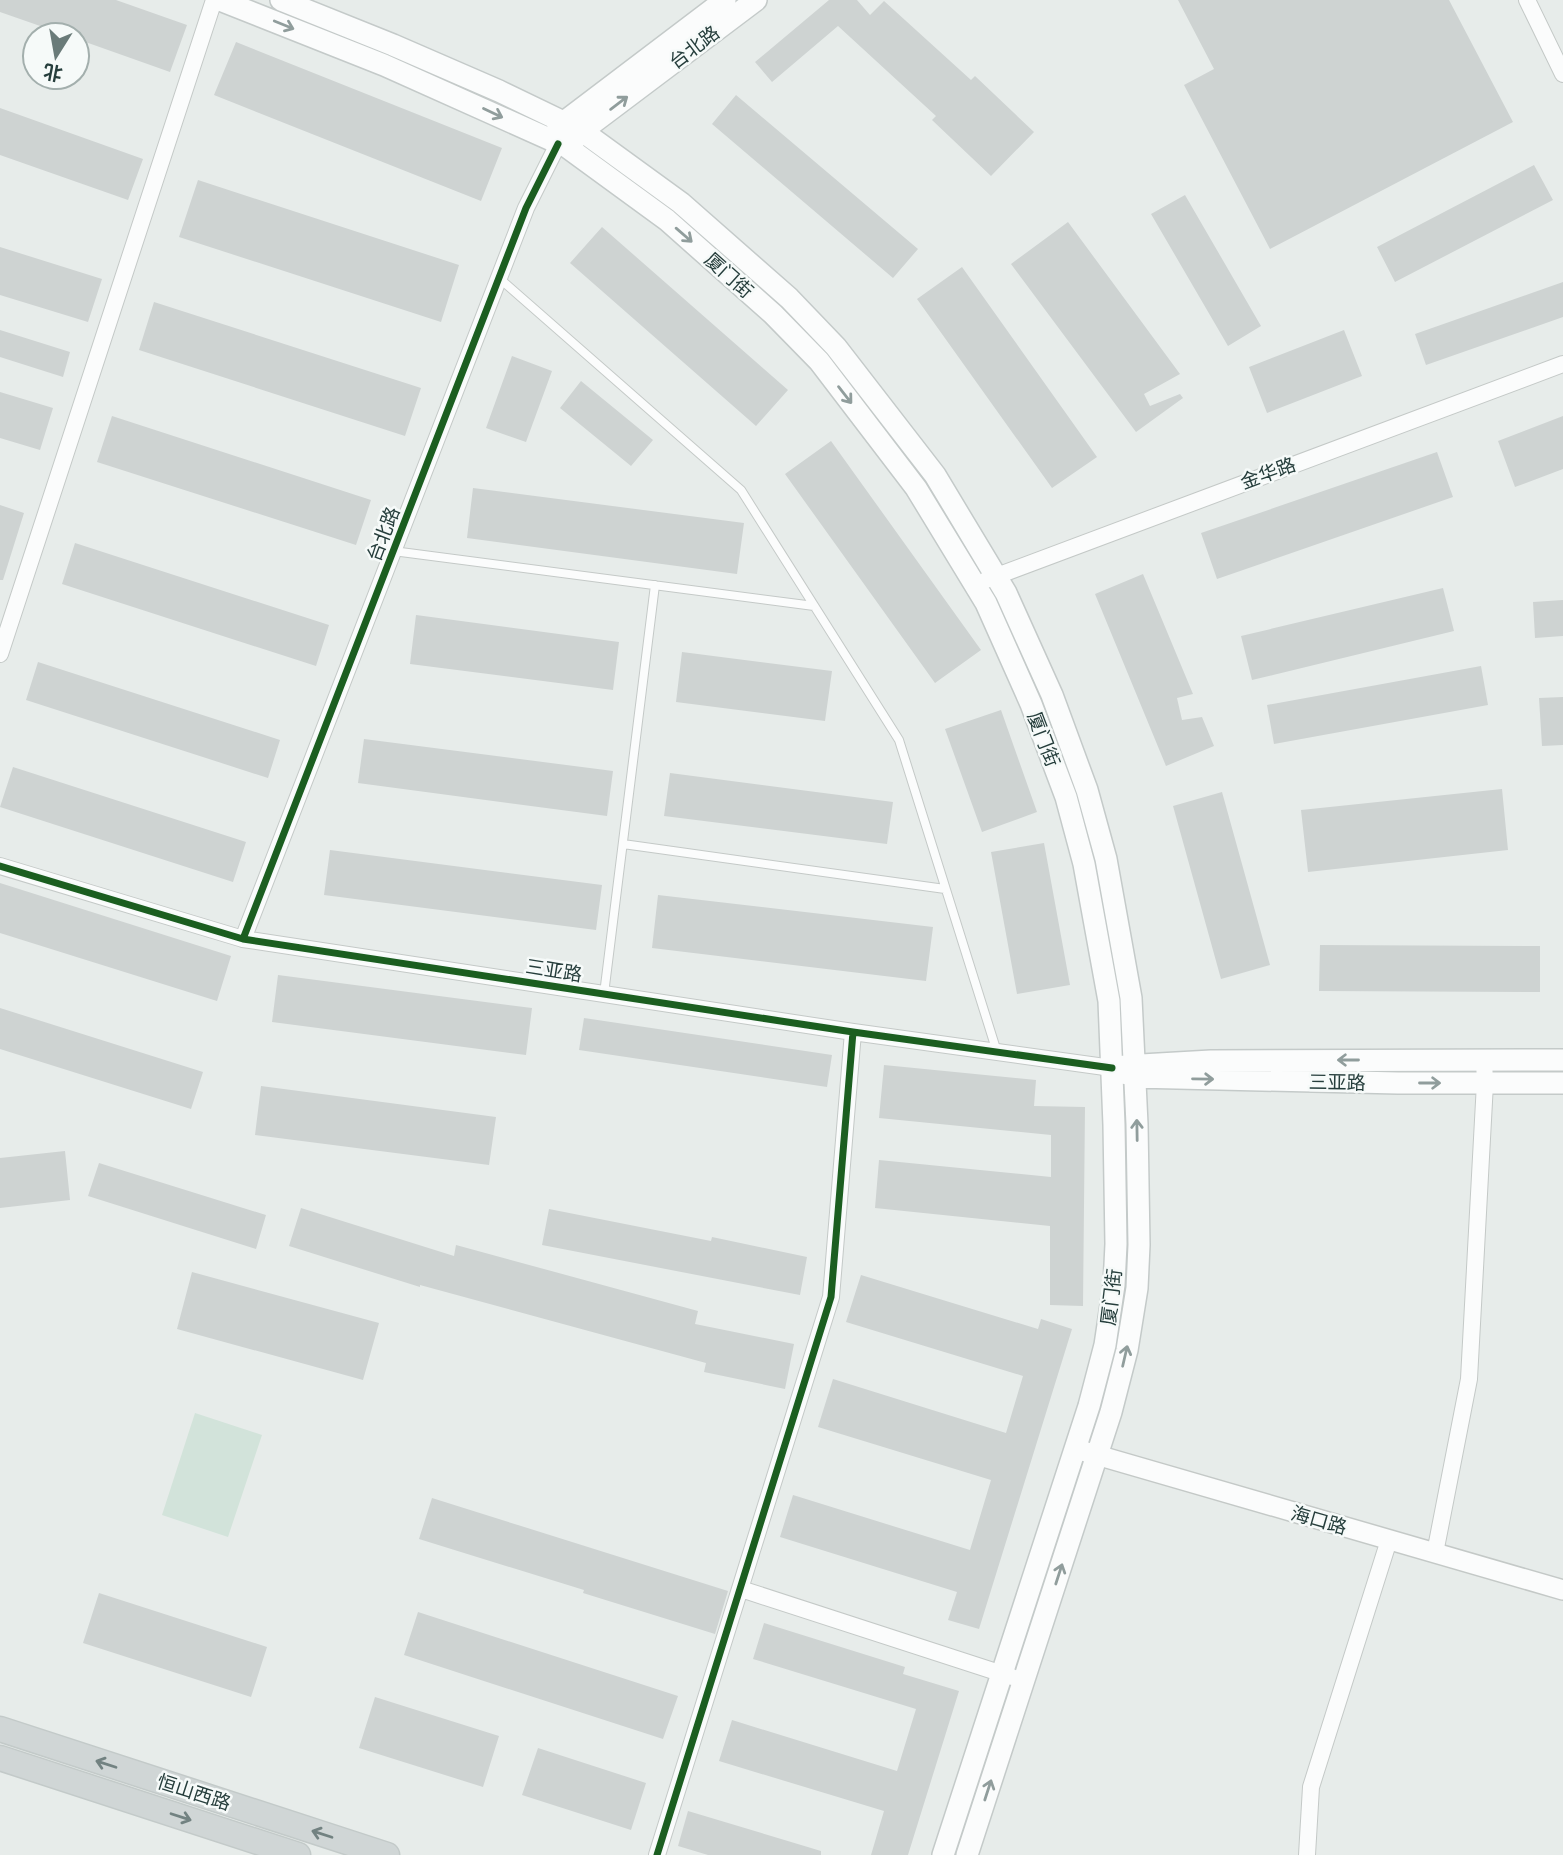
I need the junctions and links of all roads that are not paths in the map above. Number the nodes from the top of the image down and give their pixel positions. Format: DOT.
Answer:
graph roads {
  1 [pos="214,0"];
  2 [pos="220,0"];
  3 [pos="281,0"];
  4 [pos="725,0"];
  5 [pos="756,0"];
  6 [pos="1527,0"];
  7 [pos="1563,74"];
  8 [pos="573,126"];
  9 [pos="558,144"];
  10 [pos="499,278"];
  11 [pos="1563,364"];
  12 [pos="393,551"];
  13 [pos="996,577"];
  14 [pos="974,583"];
  15 [pos="655,585"];
  16 [pos="814,606"];
  17 [pos="0,654"];
  18 [pos="623,844"];
  19 [pos="0,866"];
  20 [pos="945,889"];
  21 [pos="243,939"];
  22 [pos="604,994"];
  23 [pos="853,1032"];
  24 [pos="997,1052"];
  25 [pos="1485,1060"];
  26 [pos="1563,1060"];
  27 [pos="1112,1068"];
  28 [pos="1135,1070"];
  29 [pos="1485,1083"];
  30 [pos="1563,1083"];
  31 [pos="1076,1449"];
  32 [pos="1098,1455"];
  33 [pos="1388,1540"];
  34 [pos="1435,1553"];
  35 [pos="741,1589"];
  36 [pos="1563,1590"];
  37 [pos="1001,1674"];
  38 [pos="1023,1680"];
  39 [pos="0,1729"];
  40 [pos="0,1758"];
  41 [pos="298,1855"];
  42 [pos="387,1855"];
  43 [pos="657,1855"];
  44 [pos="943,1855"];
  45 [pos="967,1855"];
  46 [pos="1307,1855"];
  1 -- 17 [label="street"];
  2 -- 9 [label="main road, 厦门街, one-way"];
  3 -- 8 [label="main road, 厦门街"];
  4 -- 8 [label="main road, 台北路"];
  8 -- 5 [label="main road, 台北路, one-way"];
  6 -- 7 [label="street"];
  8 -- 9 [label="main road, 台北路"];
  8 -- 13 [label="main road, 厦门街"];
  9 -- 10 [label="street, 台北路"];
  9 -- 14 [label="main road, 厦门街, one-way"];
  10 -- 12 [label="street, 台北路"];
  10 -- 16 [label="lane"];
  11 -- 13 [label="street, 金华路"];
  12 -- 15 [label="lane"];
  12 -- 21 [label="street, 台北路"];
  13 -- 14 [label="street, 金华路"];
  13 -- 28 [label="main road, 厦门街"];
  14 -- 27 [label="main road, 厦门街"];
  15 -- 16 [label="lane"];
  15 -- 18 [label="lane"];
  16 -- 20 [label="lane"];
  18 -- 20 [label="lane"];
  18 -- 22 [label="lane"];
  19 -- 21 [label="street, 三亚路"];
  20 -- 24 [label="lane"];
  21 -- 22 [label="street, 三亚路"];
  22 -- 23 [label="street, 三亚路"];
  23 -- 24 [label="street, 三亚路"];
  23 -- 35 [label="street"];
  24 -- 27 [label="street, 三亚路"];
  25 -- 26 [label="main road, 三亚路"];
  25 -- 28 [label="main road, 三亚路, one-way"];
  25 -- 29 [label="street"];
  27 -- 28 [label="main road, 三亚路"];
  27 -- 31 [label="main road, 厦门街"];
  28 -- 29 [label="main road, 三亚路, one-way"];
  32 -- 28 [label="main road, 厦门街, one-way"];
  29 -- 30 [label="main road, 三亚路"];
  29 -- 34 [label="street"];
  31 -- 32 [label="street, 海口路"];
  31 -- 37 [label="main road, 厦门街"];
  32 -- 33 [label="street, 海口路"];
  38 -- 32 [label="main road, 厦门街, one-way"];
  33 -- 34 [label="street, 海口路"];
  33 -- 46 [label="street"];
  34 -- 36 [label="street, 海口路"];
  35 -- 37 [label="street"];
  35 -- 43 [label="street"];
  37 -- 38 [label="street"];
  37 -- 44 [label="main road, 厦门街"];
  45 -- 38 [label="main road, 厦门街, one-way"];
  42 -- 39 [label="main road, 恒山西路, one-way"];
  40 -- 41 [label="main road, 恒山西路, one-way"];
}
